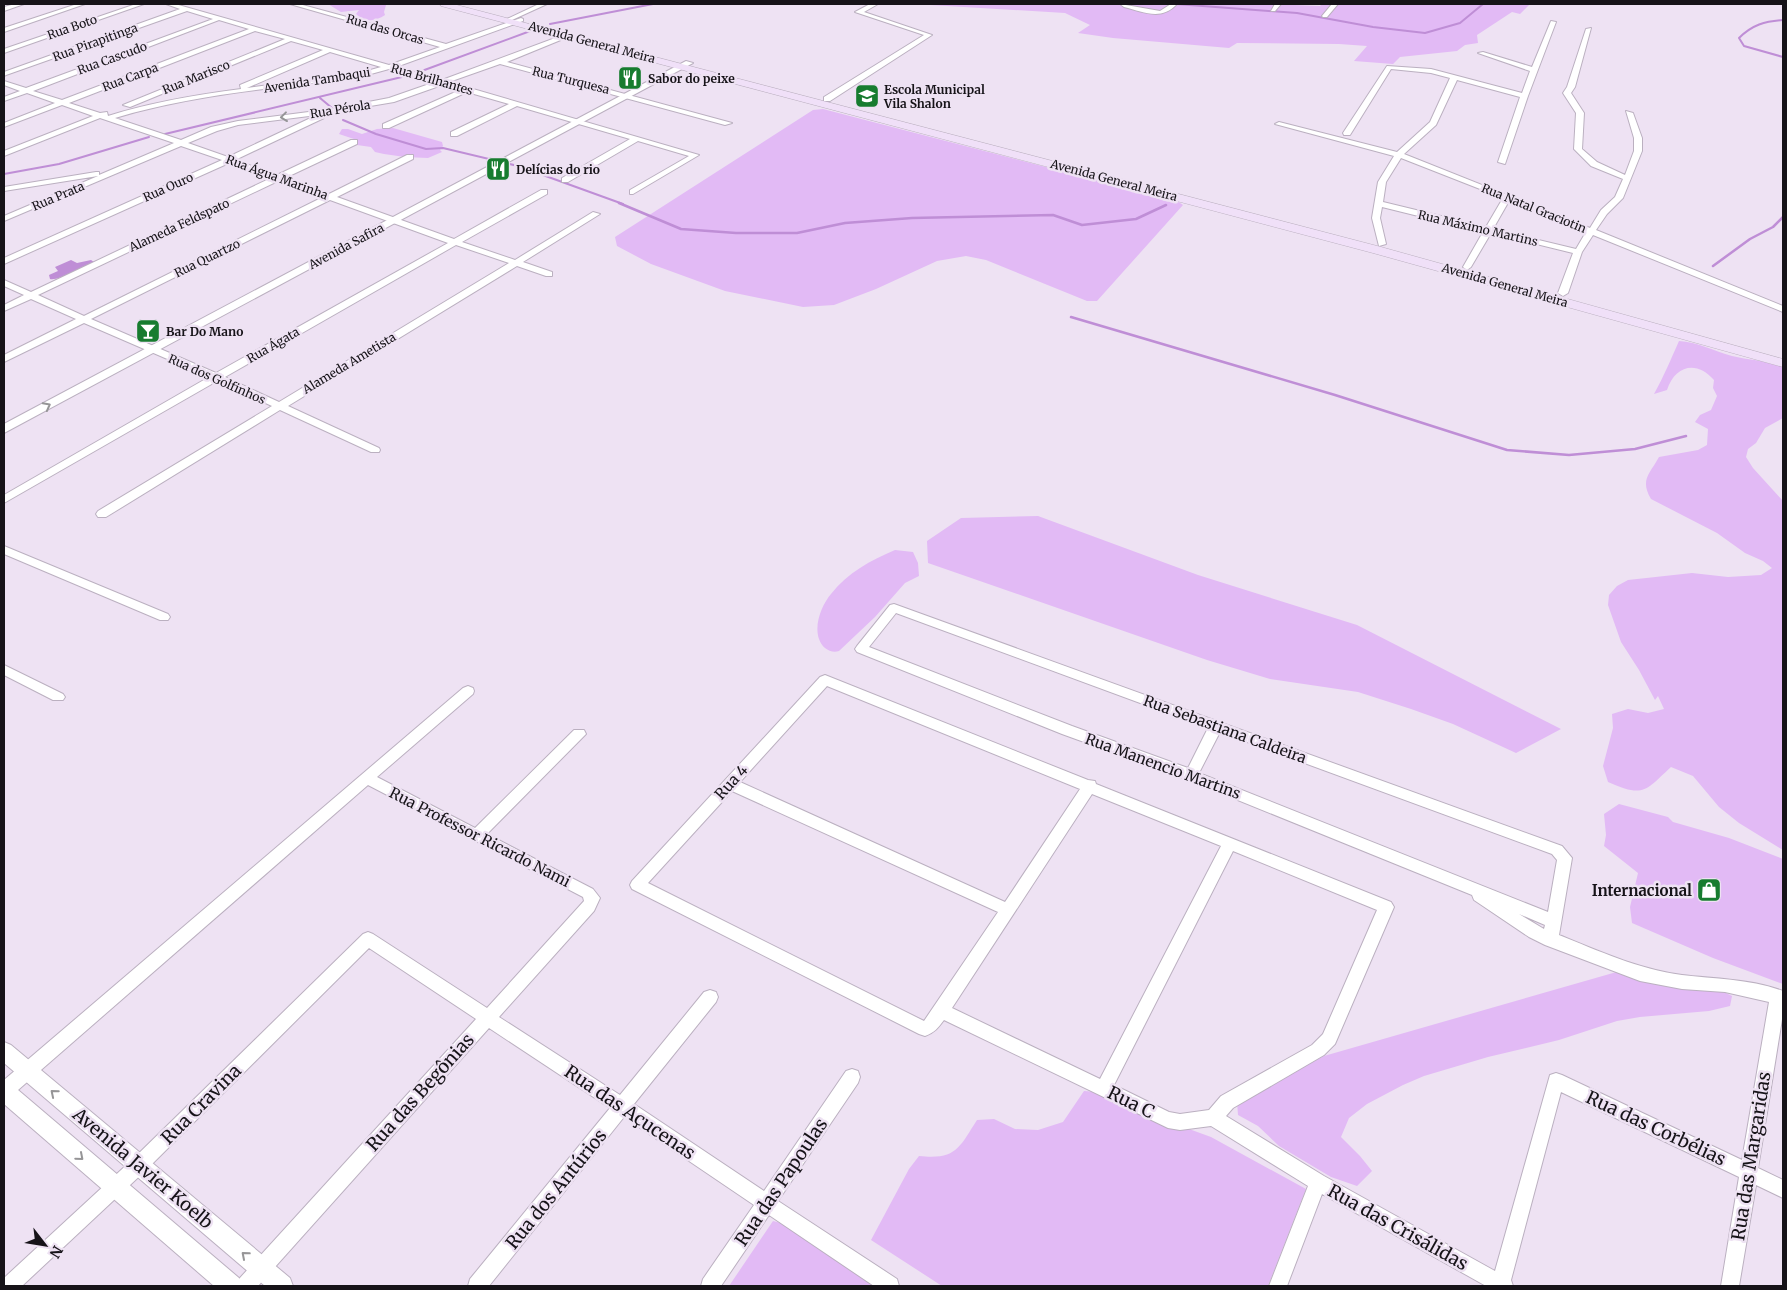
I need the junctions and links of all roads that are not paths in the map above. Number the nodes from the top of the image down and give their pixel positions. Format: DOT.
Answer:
graph roads {
  1 [pos="21,4"];
  2 [pos="82,4"];
  3 [pos="141,4"];
  4 [pos="169,4"];
  5 [pos="293,4"];
  6 [pos="444,4"];
  7 [pos="460,4"];
  8 [pos="544,4"];
  9 [pos="875,4"];
  10 [pos="1123,4"];
  11 [pos="1174,4"];
  12 [pos="1278,4"];
  13 [pos="1336,4"];
  14 [pos="4,9"];
  15 [pos="187,9"];
  16 [pos="1273,10"];
  17 [pos="1325,16"];
  18 [pos="220,18"];
  19 [pos="514,20"];
  20 [pos="1554,22"];
  21 [pos="257,28"];
  22 [pos="1589,29"];
  23 [pos="4,30"];
  24 [pos="566,36"];
  25 [pos="291,39"];
  26 [pos="448,47"];
  27 [pos="330,50"];
  28 [pos="4,51"];
  29 [pos="1482,54"];
  30 [pos="500,62"];
  31 [pos="682,64"];
  32 [pos="390,67"];
  33 [pos="1534,70"];
  34 [pos="4,74"];
  35 [pos="1455,76"];
  36 [pos="444,82"];
  37 [pos="4,83"];
  38 [pos="467,89"];
  39 [pos="25,91"];
  40 [pos="230,93"];
  41 [pos="620,93"];
  42 [pos="630,96"];
  43 [pos="1524,96"];
  44 [pos="4,98"];
  45 [pos="824,101"];
  46 [pos="62,103"];
  47 [pos="517,104"];
  48 [pos="332,111"];
  49 [pos="1629,113"];
  50 [pos="104,117"];
  51 [pos="571,119"];
  52 [pos="581,122"];
  53 [pos="728,123"];
  54 [pos="1279,124"];
  55 [pos="4,125"];
  56 [pos="386,126"];
  57 [pos="1347,133"];
  58 [pos="454,134"];
  59 [pos="638,138"];
  60 [pos="354,142"];
  61 [pos="181,143"];
  62 [pos="4,154"];
  63 [pos="1399,155"];
  64 [pos="410,157"];
  65 [pos="229,160"];
  66 [pos="499,161"];
  67 [pos="1502,162"];
  68 [pos="113,172"];
  69 [pos="279,178"];
  70 [pos="1627,178"];
  71 [pos="565,180"];
  72 [pos="4,189"];
  73 [pos="544,192"];
  74 [pos="633,192"];
  75 [pos="331,196"];
  76 [pos="1508,198"];
  77 [pos="1379,204"];
  78 [pos="596,214"];
  79 [pos="4,219"];
  80 [pos="390,219"];
  81 [pos="1490,230"];
  82 [pos="1590,231"];
  83 [pos="454,242"];
  84 [pos="1379,247"];
  85 [pos="1578,252"];
  86 [pos="4,261"];
  87 [pos="513,263"];
  88 [pos="1467,268"];
  89 [pos="549,274"];
  90 [pos="4,283"];
  91 [pos="30,295"];
  92 [pos="1561,297"];
  93 [pos="4,308"];
  94 [pos="1783,309"];
  95 [pos="84,319"];
  96 [pos="146,348"];
  97 [pos="1783,356"];
  98 [pos="4,359"];
  99 [pos="1783,362"];
  100 [pos="216,377"];
  101 [pos="279,406"];
  102 [pos="4,418"];
  103 [pos="4,429"];
  104 [pos="375,450"];
  105 [pos="4,500"];
  106 [pos="102,514"];
  107 [pos="4,550"];
  108 [pos="894,608"];
  109 [pos="164,617"];
  110 [pos="4,670"];
  111 [pos="468,691"];
  112 [pos="58,697"];
  113 [pos="1216,726"];
  114 [pos="579,734"];
  115 [pos="1191,774"];
  116 [pos="366,778"];
  117 [pos="729,783"];
  118 [pos="1090,785"];
  119 [pos="478,835"];
  120 [pos="1230,843"];
  121 [pos="1463,885"];
  122 [pos="593,898"];
  123 [pos="1008,910"];
  124 [pos="1553,921"];
  125 [pos="368,939"];
  126 [pos="1550,940"];
  127 [pos="710,997"];
  128 [pos="1781,997"];
  129 [pos="941,1011"];
  130 [pos="487,1017"];
  131 [pos="4,1051"];
  132 [pos="28,1070"];
  133 [pos="852,1077"];
  134 [pos="1103,1089"];
  135 [pos="4,1091"];
  136 [pos="623,1107"];
  137 [pos="1212,1118"];
  138 [pos="139,1165"];
  139 [pos="1748,1171"];
  140 [pos="1318,1182"];
  141 [pos="115,1187"];
  142 [pos="1783,1189"];
  143 [pos="767,1204"];
  144 [pos="262,1270"];
  145 [pos="9,1286"];
  146 [pos="231,1286"];
  147 [pos="246,1286"];
  148 [pos="282,1286"];
  149 [pos="477,1286"];
  150 [pos="710,1286"];
  151 [pos="890,1286"];
  152 [pos="1278,1286"];
  153 [pos="1502,1286"];
  154 [pos="1730,1286"];
  1 -- 14 [label="street"];
  2 -- 23 [label="street"];
  3 -- 28 [label="street, Rua Boto"];
  4 -- 15 [label="street, Rua Brilhantes"];
  5 -- 26 [label="street, Rua das Orcas"];
  6 -- 19 [label="main road, Avenida General Meira"];
  7 -- 19 [label="main road, Avenida General Meira"];
  8 -- 19 [label="street, Avenida Tambaqui"];
  9 -- 45 [label="street"];
  10 -- 11 [label="street"];
  12 -- 16 [label="street"];
  13 -- 17 [label="street"];
  15 -- 18 [label="street, Rua Brilhantes"];
  15 -- 34 [label="street, Rua Pirapitinga"];
  18 -- 21 [label="street, Rua Brilhantes"];
  18 -- 39 [label="street, Rua Cascudo"];
  19 -- 24 [label="main road, Avenida General Meira"];
  19 -- 26 [label="street, Avenida Tambaqui"];
  19 -- 31 [label="main road, Avenida General Meira"];
  20 -- 33 [label="street"];
  21 -- 25 [label="street, Rua Brilhantes"];
  21 -- 46 [label="street, Rua Carpa"];
  22 -- 70 [label="street"];
  24 -- 30 [label="street, Rua Pérola"];
  24 -- 31 [label="main road, Avenida General Meira"];
  25 -- 27 [label="street, Rua Brilhantes"];
  25 -- 50 [label="street, Rua Marisco"];
  26 -- 32 [label="street, Avenida Tambaqui"];
  27 -- 32 [label="street, Rua Brilhantes"];
  27 -- 40 [label="street"];
  29 -- 33 [label="street"];
  30 -- 36 [label="street, Rua Pérola"];
  30 -- 41 [label="street, Rua Turquesa"];
  31 -- 41 [label="street, Avenida Safira"];
  31 -- 42 [label="street, Avenida Safira"];
  31 -- 45 [label="main road, Avenida General Meira"];
  32 -- 36 [label="street, Rua Brilhantes"];
  32 -- 40 [label="street, Avenida Tambaqui"];
  33 -- 43 [label="street"];
  35 -- 43 [label="street"];
  35 -- 57 [label="street"];
  35 -- 63 [label="street"];
  36 -- 38 [label="street, Rua Brilhantes"];
  36 -- 48 [label="street, Rua Pérola"];
  37 -- 39 [label="street, Rua Água Marinha"];
  38 -- 47 [label="street, Rua Brilhantes"];
  38 -- 56 [label="street"];
  39 -- 44 [label="street, Rua Cascudo"];
  39 -- 46 [label="street, Rua Água Marinha"];
  40 -- 50 [label="street, Avenida Tambaqui"];
  41 -- 42 [label="street, Rua Turquesa"];
  41 -- 51 [label="street, Avenida Safira"];
  42 -- 52 [label="street, Avenida Safira"];
  42 -- 53 [label="street, Rua Turquesa"];
  43 -- 67 [label="street"];
  45 -- 84 [label="main road, Avenida General Meira"];
  46 -- 50 [label="street, Rua Água Marinha"];
  46 -- 55 [label="street, Rua Carpa"];
  47 -- 51 [label="street, Rua Brilhantes"];
  47 -- 58 [label="street"];
  48 -- 61 [label="street, Rua Pérola, one-way"];
  48 -- 65 [label="street, Rua Ouro"];
  49 -- 70 [label="street"];
  50 -- 61 [label="street, Rua Água Marinha"];
  50 -- 62 [label="street, Avenida Tambaqui"];
  51 -- 52 [label="street, Rua Brilhantes"];
  51 -- 66 [label="street, Avenida Safira"];
  52 -- 59 [label="street, Rua Brilhantes"];
  52 -- 66 [label="street, Avenida Safira"];
  54 -- 63 [label="street, Rua Natal Graciotin"];
  59 -- 71 [label="street"];
  59 -- 74 [label="street, Rua Brilhantes"];
  60 -- 69 [label="street, Alameda Feldspato"];
  61 -- 65 [label="street, Rua Água Marinha"];
  61 -- 68 [label="street, Rua Pérola"];
  63 -- 76 [label="street, Rua Natal Graciotin"];
  63 -- 77 [label="street"];
  64 -- 75 [label="street, Rua Quartzo"];
  65 -- 69 [label="street, Rua Água Marinha"];
  65 -- 86 [label="street, Rua Ouro"];
  66 -- 80 [label="street, Avenida Safira"];
  68 -- 72 [label="street"];
  68 -- 79 [label="street, Rua Prata"];
  69 -- 75 [label="street, Rua Água Marinha"];
  69 -- 91 [label="street, Alameda Feldspato"];
  70 -- 82 [label="street"];
  73 -- 83 [label="street, Rua Ágata"];
  75 -- 80 [label="street, Rua Água Marinha"];
  75 -- 95 [label="street, Rua Quartzo"];
  76 -- 81 [label="street"];
  76 -- 82 [label="street, Rua Natal Graciotin"];
  77 -- 81 [label="street, Rua Máximo Martins"];
  77 -- 84 [label="street"];
  78 -- 87 [label="street, Alameda Ametista"];
  80 -- 83 [label="street, Rua Água Marinha"];
  80 -- 96 [label="street, Avenida Safira"];
  81 -- 85 [label="street, Rua Máximo Martins"];
  81 -- 88 [label="street"];
  82 -- 85 [label="street"];
  82 -- 94 [label="street, Rua Natal Graciotin"];
  83 -- 87 [label="street, Rua Água Marinha"];
  83 -- 100 [label="street, Rua Ágata"];
  84 -- 88 [label="main road, Avenida General Meira"];
  84 -- 92 [label="main road, Avenida General Meira"];
  85 -- 92 [label="street"];
  87 -- 89 [label="street, Rua Água Marinha"];
  87 -- 101 [label="street, Alameda Ametista"];
  88 -- 92 [label="main road, Avenida General Meira"];
  90 -- 91 [label="street, Rua dos Golfinhos"];
  91 -- 93 [label="street, Alameda Feldspato"];
  91 -- 95 [label="street, Rua dos Golfinhos"];
  92 -- 97 [label="main road, Avenida General Meira"];
  92 -- 99 [label="main road, Avenida General Meira"];
  95 -- 96 [label="street, Rua dos Golfinhos"];
  95 -- 98 [label="street, Rua Quartzo"];
  96 -- 100 [label="street, Rua dos Golfinhos"];
  96 -- 102 [label="street, Avenida Safira"];
  103 -- 96 [label="street, Avenida Safira, one-way"];
  100 -- 101 [label="street, Rua dos Golfinhos"];
  100 -- 105 [label="street, Rua Ágata"];
  101 -- 104 [label="street, Rua dos Golfinhos"];
  101 -- 106 [label="street, Alameda Ametista"];
  107 -- 109 [label="street"];
  108 -- 113 [label="street, Rua Sebastiana Caldeira"];
  108 -- 115 [label="street, Rua Manencio Martins"];
  110 -- 112 [label="street"];
  111 -- 116 [label="street"];
  113 -- 115 [label="street"];
  113 -- 124 [label="street, Rua Sebastiana Caldeira"];
  114 -- 119 [label="street"];
  115 -- 121 [label="street, Rua Manencio Martins"];
  116 -- 119 [label="street, Rua Professor Ricardo Nami"];
  116 -- 132 [label="street"];
  117 -- 118 [label="street, Rua 4"];
  117 -- 123 [label="street"];
  117 -- 129 [label="street, Rua 4"];
  118 -- 120 [label="street"];
  118 -- 123 [label="street"];
  119 -- 122 [label="street, Rua Professor Ricardo Nami"];
  120 -- 134 [label="street"];
  120 -- 137 [label="street"];
  121 -- 124 [label="street, Rua Manencio Martins"];
  121 -- 126 [label="street, Rua Manencio Martins"];
  122 -- 130 [label="street, Rua das Begônias"];
  123 -- 129 [label="street"];
  124 -- 126 [label="street"];
  125 -- 130 [label="street, Rua das Açucenas"];
  125 -- 138 [label="street, Rua Cravina"];
  126 -- 128 [label="street, Rua Manencio Martins"];
  127 -- 136 [label="street, Rua dos Antúrios"];
  128 -- 139 [label="street, Rua das Margaridas"];
  129 -- 134 [label="street, Rua C"];
  130 -- 136 [label="street, Rua das Açucenas"];
  130 -- 144 [label="street, Rua das Begônias"];
  131 -- 132 [label="street, Avenida Javier Koelb"];
  132 -- 135 [label="street"];
  138 -- 132 [label="street, Avenida Javier Koelb, one-way"];
  133 -- 143 [label="street, Rua das Papoulas"];
  134 -- 137 [label="street, Rua C"];
  135 -- 141 [label="street, Avenida Javier Koelb, one-way"];
  136 -- 143 [label="street, Rua das Açucenas"];
  136 -- 149 [label="street, Rua dos Antúrios"];
  137 -- 140 [label="street"];
  138 -- 141 [label="street, Rua Cravina"];
  144 -- 138 [label="street, Avenida Javier Koelb, one-way"];
  139 -- 142 [label="street, Rua das Corbélias"];
  139 -- 153 [label="street, Rua das Corbélias"];
  139 -- 154 [label="street, Rua das Margaridas"];
  140 -- 152 [label="street"];
  140 -- 153 [label="street, Rua das Crisálidas"];
  141 -- 145 [label="street, Rua Cravina"];
  141 -- 146 [label="street, Avenida Javier Koelb"];
  143 -- 150 [label="street, Rua das Papoulas"];
  143 -- 151 [label="street, Rua das Açucenas"];
  144 -- 147 [label="street, Rua das Begônias"];
  144 -- 148 [label="street, Avenida Javier Koelb"];
}
